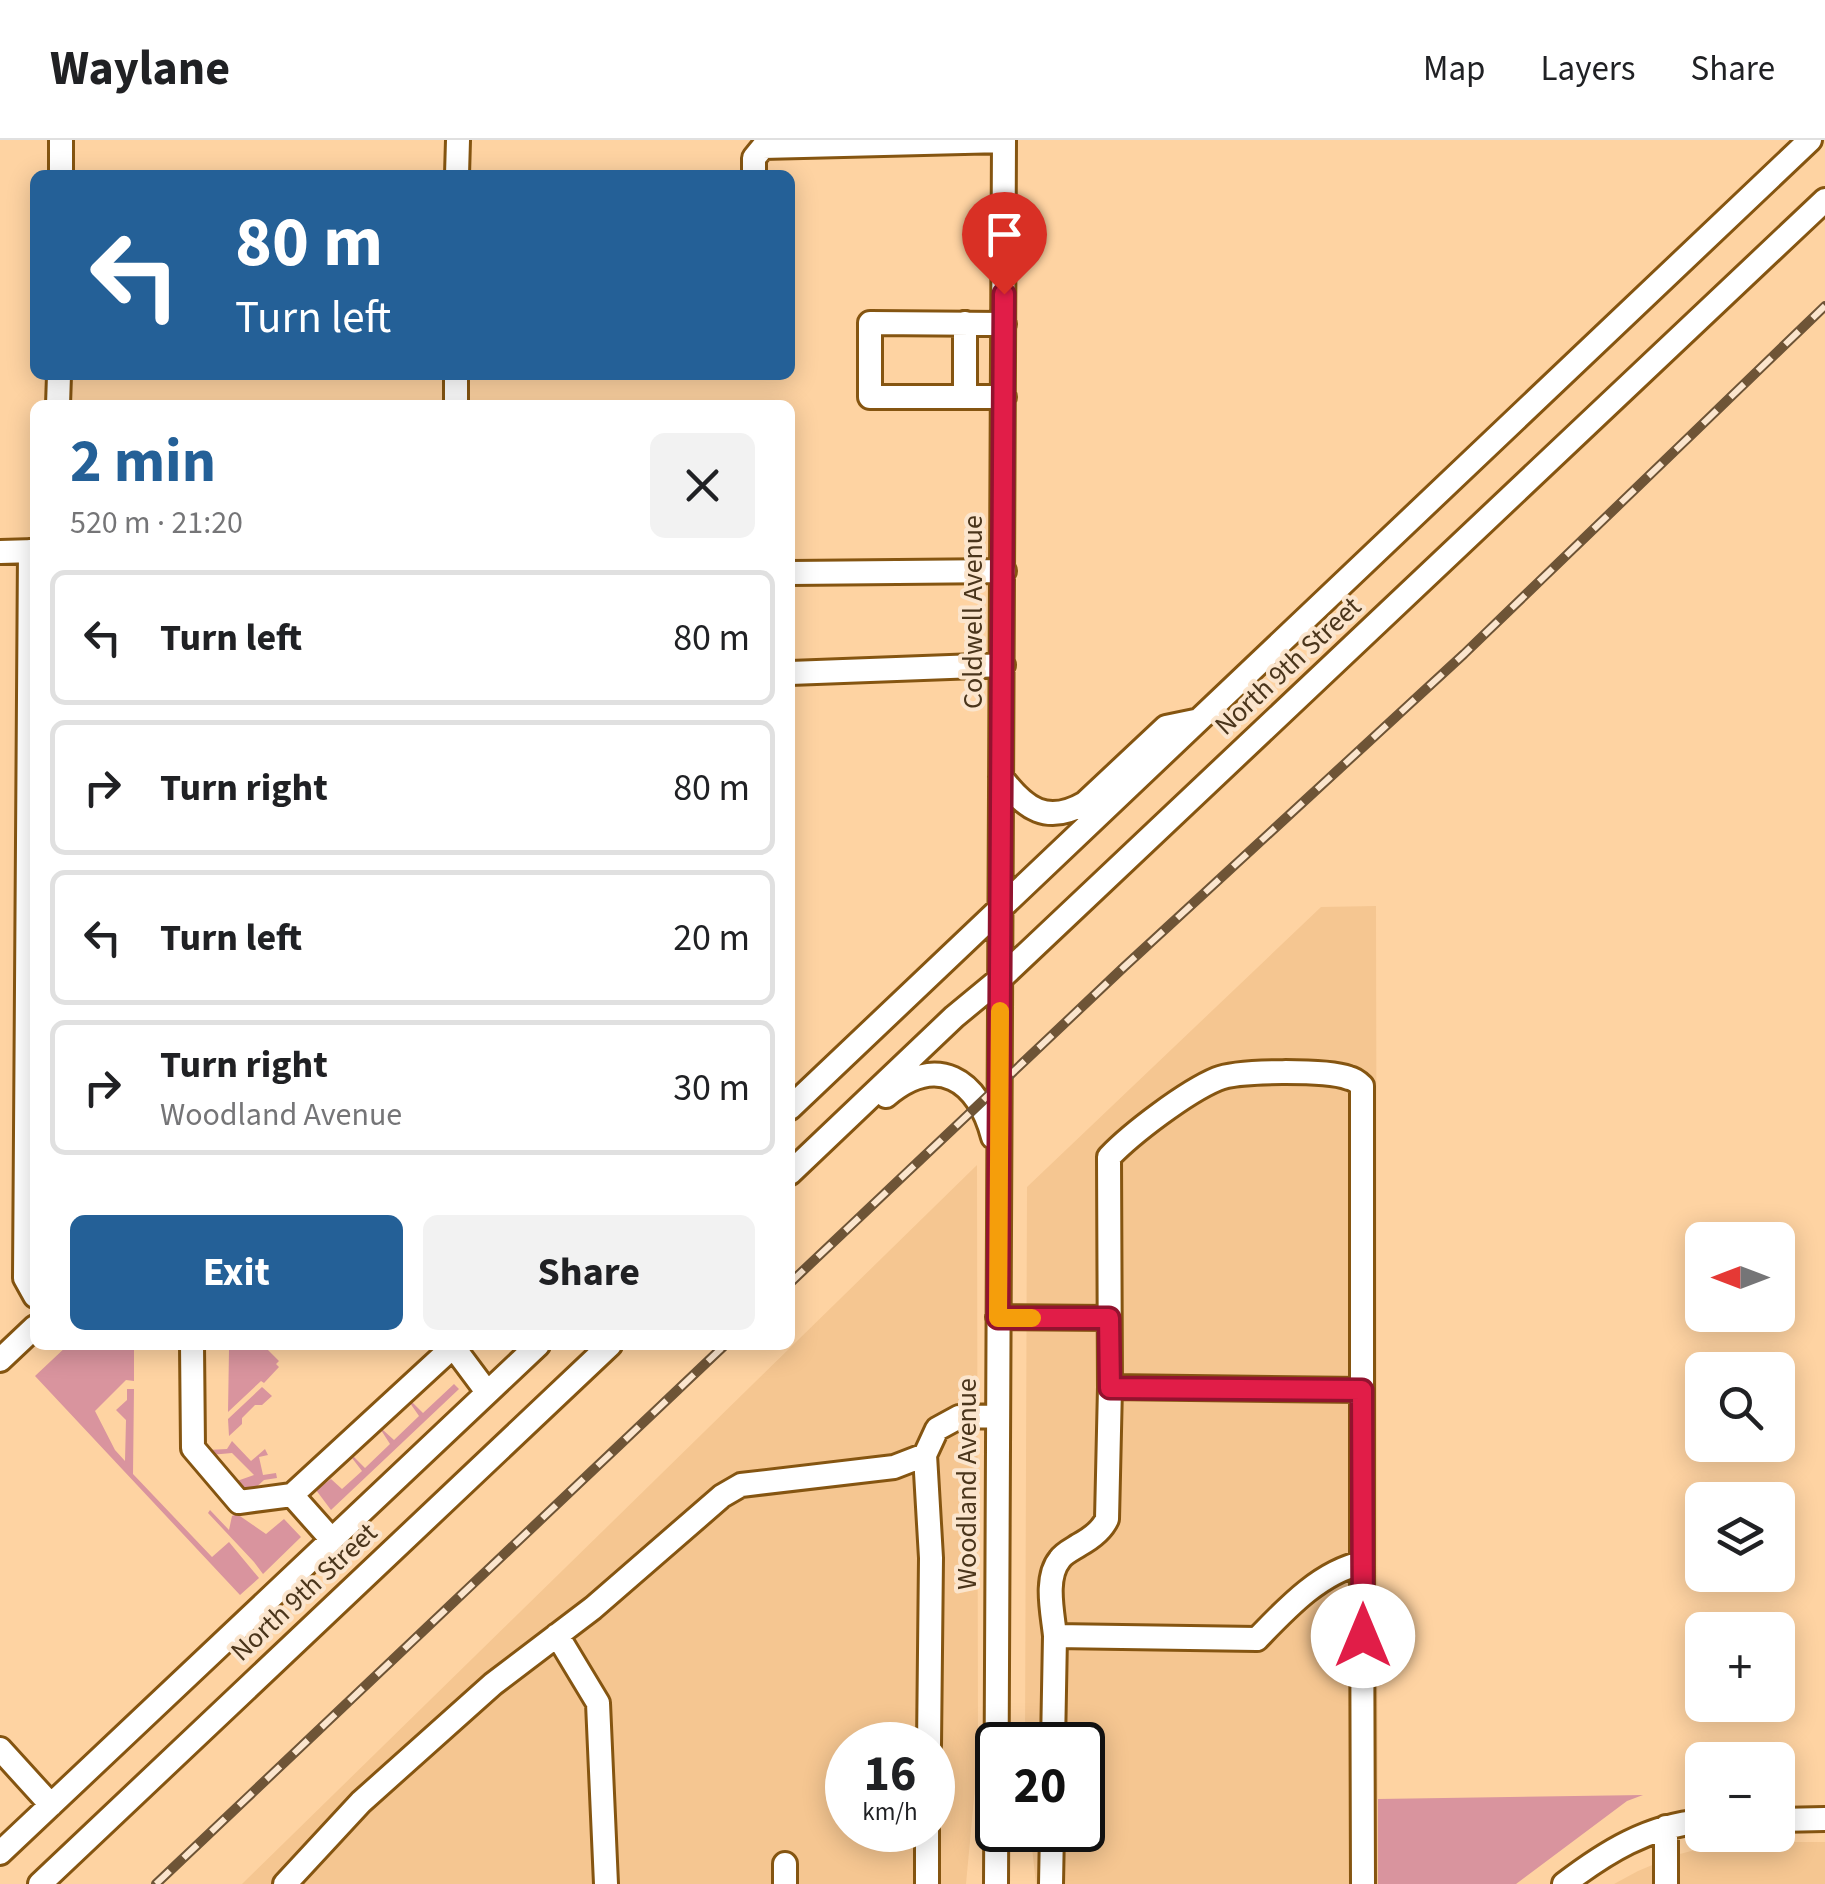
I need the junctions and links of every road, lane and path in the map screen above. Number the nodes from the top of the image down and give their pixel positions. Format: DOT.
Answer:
graph roads {
  1 [pos="61,140"];
  2 [pos="458,140"];
  3 [pos="1004,140"];
  4 [pos="1810,140"];
  5 [pos="60,170"];
  6 [pos="457,170"];
  7 [pos="754,170"];
  8 [pos="1825,200"];
  9 [pos="965,323"];
  10 [pos="1004,324"];
  11 [pos="964,396"];
  12 [pos="1004,397"];
  13 [pos="30,551"];
  14 [pos="0,552"];
  15 [pos="1004,571"];
  16 [pos="795,574"];
  17 [pos="1002,665"];
  18 [pos="795,673"];
  19 [pos="1199,720"];
  20 [pos="1001,776"];
  21 [pos="1000,910"];
  22 [pos="30,953"];
  23 [pos="1000,979"];
  24 [pos="1000,1084"];
  25 [pos="795,1103"];
  26 [pos="25,1116"];
  27 [pos="0,1117"];
  28 [pos="999,1160"];
  29 [pos="796,1167"];
  30 [pos="30,1287"];
  31 [pos="998,1318"];
  32 [pos="1109,1318"];
  33 [pos="30,1332"];
  34 [pos="192,1350"];
  35 [pos="450,1350"];
  36 [pos="457,1350"];
  37 [pos="533,1350"];
  38 [pos="605,1350"];
  39 [pos="0,1360"];
  40 [pos="1110,1388"];
  41 [pos="1362,1390"];
  42 [pos="487,1392"];
  43 [pos="998,1416"];
  44 [pos="926,1454"];
  45 [pos="292,1495"];
  46 [pos="332,1540"];
  47 [pos="1362,1564"];
  48 [pos="557,1636"];
  49 [pos="1055,1636"];
  50 [pos="928,1722"];
  51 [pos="1053,1722"];
  52 [pos="0,1749"];
  53 [pos="51,1806"];
  54 [pos="1825,1819"];
  55 [pos="1795,1820"];
  56 [pos="1685,1824"];
  57 [pos="1666,1827"];
  58 [pos="928,1852"];
  59 [pos="1052,1852"];
  60 [pos="0,1853"];
  61 [pos="40,1884"];
  62 [pos="286,1884"];
  63 [pos="606,1884"];
  64 [pos="927,1884"];
  65 [pos="996,1884"];
  66 [pos="1051,1884"];
  67 [pos="1364,1884"];
  68 [pos="1564,1884"];
  69 [pos="1666,1884"];
  1 -- 5 [label="street"];
  2 -- 6 [label="street"];
  3 -- 7 [label="street"];
  3 -- 10 [label="street, Coldwell Avenue"];
  4 -- 19 [label="street, North 9th Street"];
  8 -- 23 [label="street, North 9th Street"];
  9 -- 10 [label="street"];
  9 -- 11 [label="street"];
  9 -- 11 [label="street"];
  10 -- 12 [label="street, Coldwell Avenue"];
  11 -- 12 [label="street"];
  12 -- 15 [label="street, Coldwell Avenue"];
  13 -- 14 [label="street"];
  15 -- 16 [label="street"];
  15 -- 17 [label="street, Coldwell Avenue"];
  17 -- 18 [label="street"];
  17 -- 20 [label="street, Coldwell Avenue"];
  19 -- 20 [label="street"];
  19 -- 21 [label="street, North 9th Street"];
  20 -- 21 [label="street, Coldwell Avenue"];
  21 -- 23 [label="street, Coldwell Avenue"];
  21 -- 25 [label="street, North 9th Street"];
  22 -- 26 [label="street"];
  23 -- 24 [label="street, Coldwell Avenue"];
  23 -- 29 [label="street, North 9th Street"];
  24 -- 28 [label="street, Woodland Avenue"];
  26 -- 27 [label="street"];
  26 -- 30 [label="street"];
  28 -- 29 [label="street"];
  28 -- 31 [label="street, Woodland Avenue"];
  31 -- 32 [label="street"];
  31 -- 43 [label="street, Woodland Avenue"];
  32 -- 40 [label="street"];
  32 -- 41 [label="street"];
  33 -- 39 [label="street"];
  34 -- 45 [label="street"];
  35 -- 45 [label="street"];
  36 -- 42 [label="street"];
  37 -- 42 [label="street, North 9th Street"];
  38 -- 61 [label="street, North 9th Street"];
  40 -- 41 [label="street"];
  40 -- 49 [label="street"];
  41 -- 47 [label="street"];
  42 -- 46 [label="street, North 9th Street"];
  43 -- 44 [label="street"];
  43 -- 65 [label="street, Woodland Avenue"];
  44 -- 48 [label="street"];
  44 -- 50 [label="street"];
  45 -- 46 [label="street"];
  46 -- 53 [label="street, North 9th Street"];
  47 -- 49 [label="street"];
  47 -- 67 [label="street"];
  48 -- 62 [label="street"];
  48 -- 63 [label="street"];
  49 -- 51 [label="street"];
  52 -- 53 [label="street"];
  53 -- 60 [label="street, North 9th Street"];
  54 -- 55 [label="street"];
  56 -- 57 [label="street"];
  57 -- 68 [label="street"];
  57 -- 69 [label="street"];
  58 -- 64 [label="street"];
  59 -- 66 [label="street"];
}
